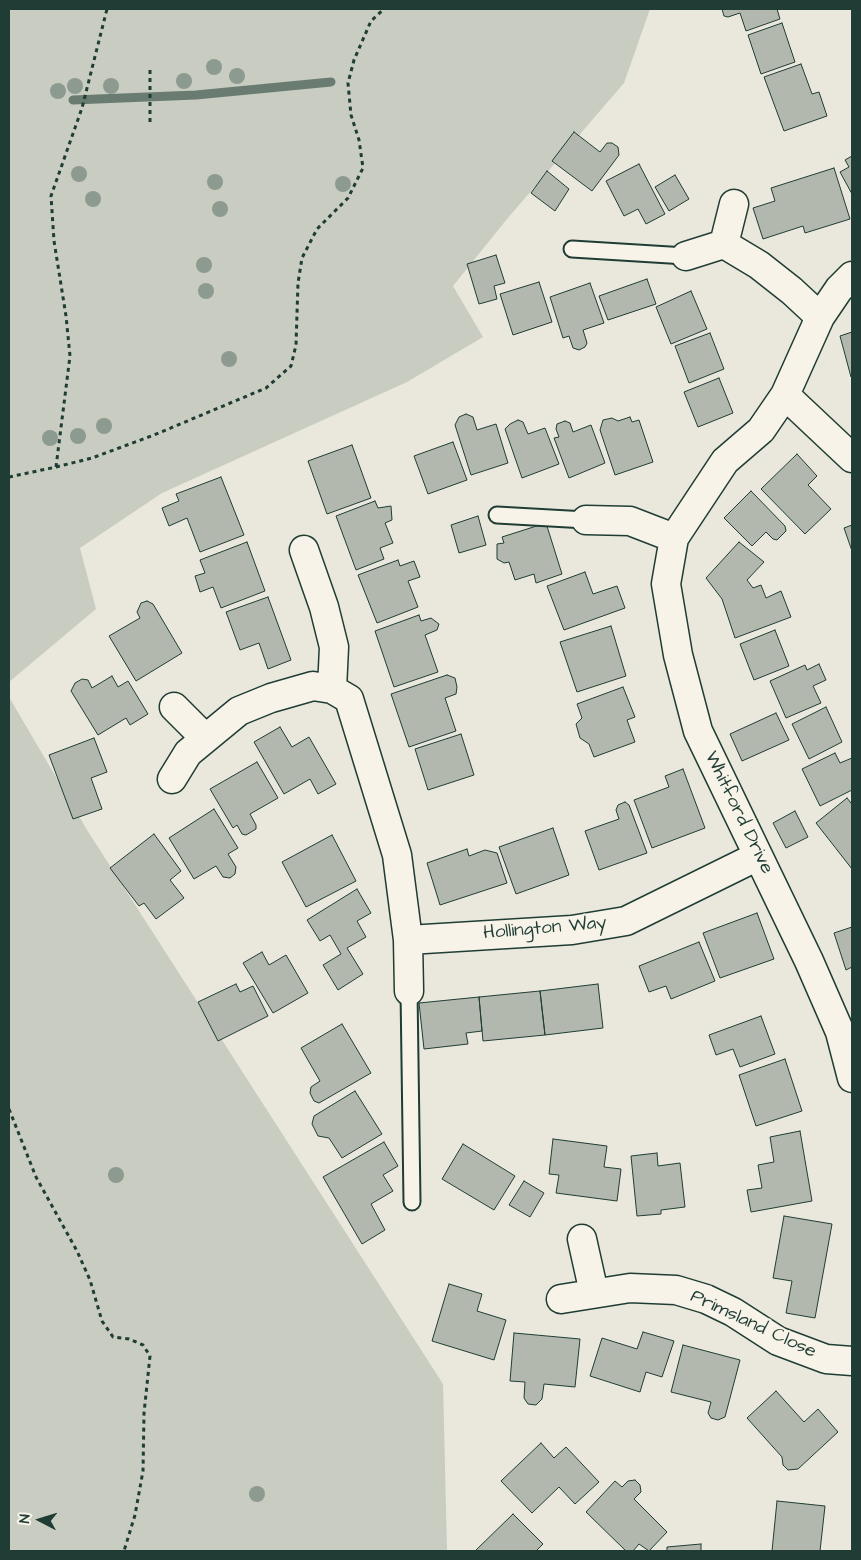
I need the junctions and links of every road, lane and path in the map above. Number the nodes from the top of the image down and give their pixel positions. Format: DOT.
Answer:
graph roads {
  1 [pos="107,9"];
  2 [pos="384,9"];
  3 [pos="150,70"];
  4 [pos="150,124"];
  5 [pos="734,204"];
  6 [pos="724,244"];
  7 [pos="572,249"];
  8 [pos="686,256"];
  9 [pos="852,276"];
  10 [pos="820,317"];
  11 [pos="785,396"];
  12 [pos="852,458"];
  13 [pos="56,467"];
  14 [pos="9,477"];
  15 [pos="497,515"];
  16 [pos="586,520"];
  17 [pos="674,538"];
  18 [pos="304,550"];
  19 [pos="332,689"];
  20 [pos="174,707"];
  21 [pos="205,738"];
  22 [pos="172,779"];
  23 [pos="758,856"];
  24 [pos="408,940"];
  25 [pos="409,991"];
  26 [pos="843,1015"];
  27 [pos="852,1078"];
  28 [pos="9,1109"];
  29 [pos="412,1202"];
  30 [pos="582,1239"];
  31 [pos="594,1293"];
  32 [pos="560,1299"];
  33 [pos="852,1362"];
  34 [pos="124,1551"];
  1 -- 13 [label="path"];
  2 -- 13 [label="path"];
  3 -- 4 [label="path"];
  5 -- 6 [label="street"];
  6 -- 8 [label="street"];
  6 -- 10 [label="street"];
  7 -- 8 [label="lane"];
  9 -- 10 [label="street, Whitford Drive"];
  10 -- 11 [label="street, Whitford Drive"];
  11 -- 12 [label="street"];
  11 -- 17 [label="street, Whitford Drive"];
  13 -- 14 [label="path"];
  15 -- 16 [label="lane"];
  16 -- 17 [label="street"];
  17 -- 23 [label="street, Whitford Drive"];
  18 -- 19 [label="street"];
  19 -- 21 [label="street"];
  19 -- 24 [label="street"];
  20 -- 21 [label="street"];
  21 -- 22 [label="street"];
  23 -- 24 [label="street, Hollington Way"];
  23 -- 26 [label="street, Whitford Drive"];
  24 -- 25 [label="street"];
  25 -- 29 [label="lane"];
  26 -- 27 [label="street, Whitford Drive"];
  28 -- 34 [label="path"];
  30 -- 31 [label="street"];
  31 -- 32 [label="street, Primsland Close"];
  31 -- 33 [label="street, Primsland Close"];
}
